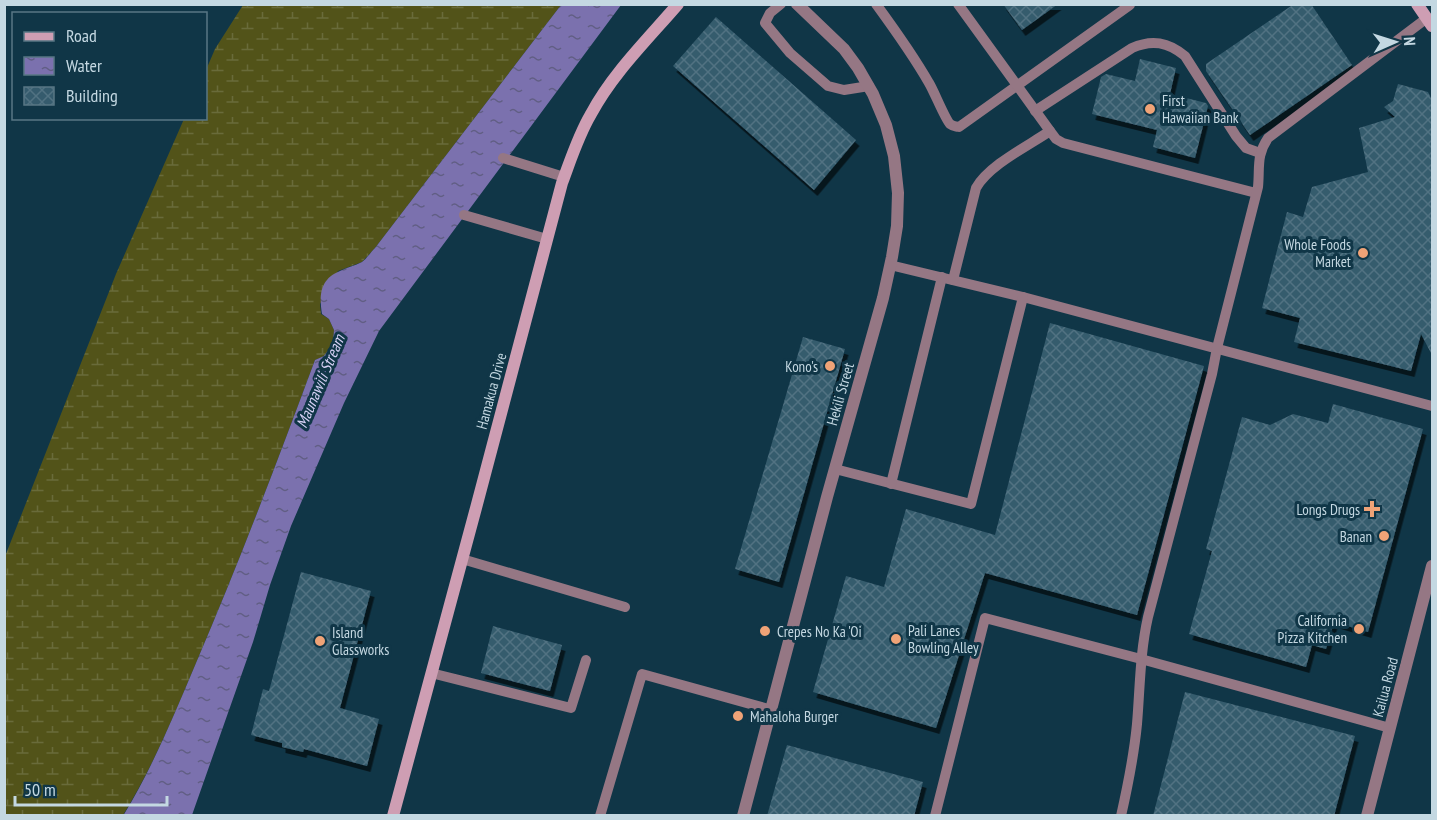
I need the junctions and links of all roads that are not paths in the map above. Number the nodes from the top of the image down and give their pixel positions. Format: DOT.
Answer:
graph roads {
  1 [pos="678,4"];
  2 [pos="781,4"];
  3 [pos="798,4"];
  4 [pos="876,4"];
  5 [pos="958,4"];
  6 [pos="1417,4"];
  7 [pos="1130,5"];
  8 [pos="1430,22"];
  9 [pos="1017,85"];
  10 [pos="869,86"];
  11 [pos="1035,111"];
  12 [pos="1050,131"];
  13 [pos="1260,153"];
  14 [pos="503,158"];
  15 [pos="564,177"];
  16 [pos="1256,193"];
  17 [pos="464,214"];
  18 [pos="547,239"];
  19 [pos="890,265"];
  20 [pos="947,279"];
  21 [pos="1023,297"];
  22 [pos="1216,348"];
  23 [pos="1432,406"];
  24 [pos="835,470"];
  25 [pos="891,484"];
  26 [pos="462,559"];
  27 [pos="1432,566"];
  28 [pos="626,607"];
  29 [pos="1142,659"];
  30 [pos="586,660"];
  31 [pos="431,672"];
  32 [pos="772,710"];
  33 [pos="1390,728"];
  34 [pos="393,816"];
  35 [pos="600,816"];
  36 [pos="743,816"];
  37 [pos="935,816"];
  38 [pos="1121,816"];
  39 [pos="1367,816"];
  1 -- 15 [label="main road, Hamakua Drive"];
  2 -- 10 [label="lane"];
  3 -- 10 [label="street, Hekili Street"];
  4 -- 9 [label="lane"];
  5 -- 9 [label="lane"];
  6 -- 8 [label="main road"];
  7 -- 9 [label="lane"];
  8 -- 13 [label="lane"];
  9 -- 11 [label="lane"];
  10 -- 19 [label="street, Hekili Street"];
  11 -- 12 [label="lane"];
  11 -- 13 [label="lane"];
  12 -- 16 [label="lane"];
  12 -- 20 [label="lane"];
  13 -- 16 [label="lane"];
  14 -- 15 [label="lane"];
  15 -- 18 [label="main road, Hamakua Drive"];
  16 -- 22 [label="lane"];
  17 -- 18 [label="lane"];
  18 -- 26 [label="main road, Hamakua Drive"];
  19 -- 20 [label="lane"];
  19 -- 24 [label="street, Hekili Street"];
  20 -- 21 [label="lane"];
  20 -- 25 [label="lane"];
  21 -- 22 [label="lane"];
  21 -- 25 [label="lane"];
  22 -- 23 [label="lane"];
  22 -- 29 [label="lane"];
  24 -- 25 [label="lane"];
  24 -- 32 [label="street, Hekili Street"];
  26 -- 28 [label="lane"];
  26 -- 31 [label="main road, Hamakua Drive"];
  27 -- 33 [label="street, Kailua Road"];
  29 -- 33 [label="lane"];
  29 -- 37 [label="lane"];
  29 -- 38 [label="lane"];
  30 -- 31 [label="lane"];
  31 -- 34 [label="main road, Hamakua Drive"];
  32 -- 35 [label="lane"];
  32 -- 36 [label="street, Hekili Street"];
  33 -- 39 [label="street, Kailua Road"];
}
